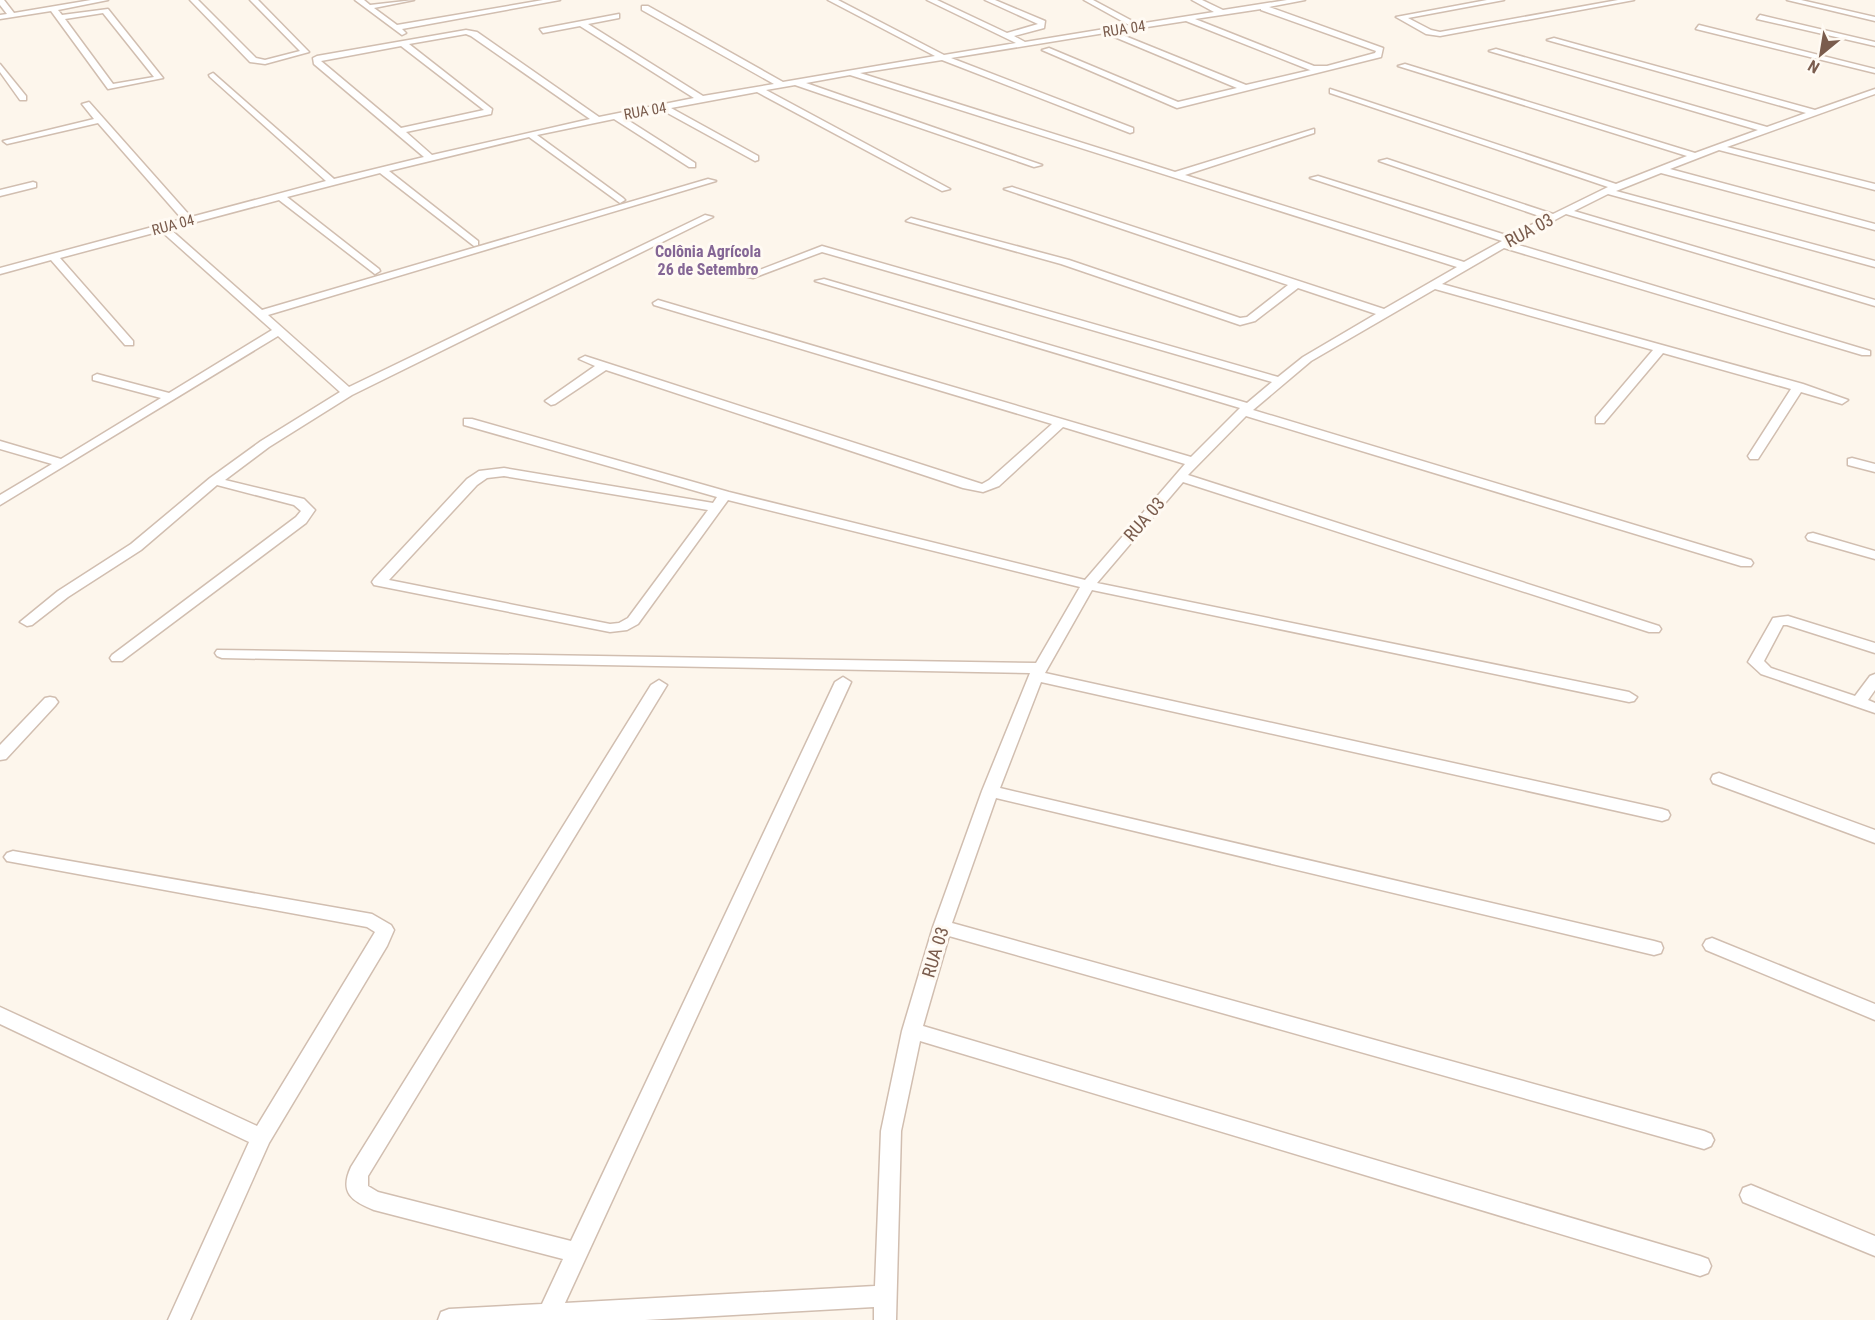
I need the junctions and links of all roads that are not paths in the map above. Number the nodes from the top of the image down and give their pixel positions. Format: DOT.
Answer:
graph roads {
  1 [pos="0,0"];
  2 [pos="104,0"];
  3 [pos="194,0"];
  4 [pos="254,0"];
  5 [pos="359,0"];
  6 [pos="410,0"];
  7 [pos="556,0"];
  8 [pos="832,0"];
  9 [pos="931,0"];
  10 [pos="989,0"];
  11 [pos="1088,0"];
  12 [pos="1196,0"];
  13 [pos="1301,0"];
  14 [pos="1500,0"];
  15 [pos="1561,0"];
  16 [pos="1630,0"];
  17 [pos="1791,0"];
  18 [pos="90,1"];
  19 [pos="368,7"];
  20 [pos="1261,7"];
  21 [pos="53,8"];
  22 [pos="645,8"];
  23 [pos="1582,8"];
  24 [pos="1222,13"];
  25 [pos="12,15"];
  26 [pos="616,16"];
  27 [pos="0,17"];
  28 [pos="1760,17"];
  29 [pos="60,18"];
  30 [pos="1188,19"];
  31 [pos="1875,20"];
  32 [pos="581,23"];
  33 [pos="1138,27"];
  34 [pos="1699,27"];
  35 [pos="394,28"];
  36 [pos="543,31"];
  37 [pos="1108,32"];
  38 [pos="1006,36"];
  39 [pos="404,40"];
  40 [pos="1551,40"];
  41 [pos="1875,44"];
  42 [pos="1026,45"];
  43 [pos="1046,50"];
  44 [pos="1493,51"];
  45 [pos="945,58"];
  46 [pos="0,66"];
  47 [pos="1402,66"];
  48 [pos="1319,68"];
  49 [pos="1875,71"];
  50 [pos="849,73"];
  51 [pos="213,75"];
  52 [pos="795,82"];
  53 [pos="782,84"];
  54 [pos="1245,88"];
  55 [pos="758,89"];
  56 [pos="1333,91"];
  57 [pos="1875,91"];
  58 [pos="22,98"];
  59 [pos="703,100"];
  60 [pos="86,104"];
  61 [pos="664,107"];
  62 [pos="1814,112"];
  63 [pos="615,116"];
  64 [pos="100,120"];
  65 [pos="597,120"];
  66 [pos="1766,129"];
  67 [pos="1130,130"];
  68 [pos="399,131"];
  69 [pos="1311,131"];
  70 [pos="531,135"];
  71 [pos="7,141"];
  72 [pos="1718,147"];
  73 [pos="1696,156"];
  74 [pos="755,158"];
  75 [pos="432,159"];
  76 [pos="1384,161"];
  77 [pos="692,165"];
  78 [pos="1036,165"];
  79 [pos="1662,170"];
  80 [pos="383,171"];
  81 [pos="1176,175"];
  82 [pos="1315,178"];
  83 [pos="711,181"];
  84 [pos="333,183"];
  85 [pos="33,185"];
  86 [pos="1875,187"];
  87 [pos="945,189"];
  88 [pos="1009,189"];
  89 [pos="1611,189"];
  90 [pos="0,193"];
  91 [pos="280,196"];
  92 [pos="620,200"];
  93 [pos="1559,214"];
  94 [pos="708,217"];
  95 [pos="189,221"];
  96 [pos="910,221"];
  97 [pos="1875,227"];
  98 [pos="163,228"];
  99 [pos="1507,242"];
  100 [pos="474,243"];
  101 [pos="54,256"];
  102 [pos="1875,264"];
  103 [pos="1465,266"];
  104 [pos="0,271"];
  105 [pos="375,271"];
  106 [pos="749,276"];
  107 [pos="820,281"];
  108 [pos="1297,283"];
  109 [pos="1434,285"];
  110 [pos="658,303"];
  111 [pos="1875,303"];
  112 [pos="1385,313"];
  113 [pos="260,314"];
  114 [pos="279,331"];
  115 [pos="129,343"];
  116 [pos="1660,349"];
  117 [pos="1866,353"];
  118 [pos="585,359"];
  119 [pos="605,365"];
  120 [pos="97,378"];
  121 [pos="1280,381"];
  122 [pos="1799,386"];
  123 [pos="348,392"];
  124 [pos="172,397"];
  125 [pos="1842,400"];
  126 [pos="552,401"];
  127 [pos="1246,409"];
  128 [pos="1600,420"];
  129 [pos="468,422"];
  130 [pos="1060,423"];
  131 [pos="0,445"];
  132 [pos="1754,456"];
  133 [pos="1193,462"];
  134 [pos="1852,462"];
  135 [pos="62,464"];
  136 [pos="1875,468"];
  137 [pos="1180,477"];
  138 [pos="215,481"];
  139 [pos="724,495"];
  140 [pos="0,501"];
  141 [pos="716,507"];
  142 [pos="1813,537"];
  143 [pos="1875,555"];
  144 [pos="1746,563"];
  145 [pos="1088,585"];
  146 [pos="27,622"];
  147 [pos="1654,629"];
  148 [pos="1875,648"];
  149 [pos="222,653"];
  150 [pos="117,658"];
  151 [pos="1038,672"];
  152 [pos="1875,679"];
  153 [pos="843,682"];
  154 [pos="659,685"];
  155 [pos="1629,697"];
  156 [pos="50,702"];
  157 [pos="1858,702"];
  158 [pos="1875,708"];
  159 [pos="0,755"];
  160 [pos="1719,779"];
  161 [pos="990,791"];
  162 [pos="1662,815"];
  163 [pos="1875,837"];
  164 [pos="13,857"];
  165 [pos="942,927"];
  166 [pos="1712,945"];
  167 [pos="1654,948"];
  168 [pos="1875,1012"];
  169 [pos="0,1015"];
  170 [pos="912,1031"];
  171 [pos="261,1138"];
  172 [pos="1704,1140"];
  173 [pos="1751,1195"];
  174 [pos="1875,1246"];
  175 [pos="577,1253"];
  176 [pos="1700,1266"];
  177 [pos="886,1296"];
  178 [pos="548,1315"];
  179 [pos="179,1320"];
  180 [pos="449,1320"];
  181 [pos="885,1320"];
  1 -- 25 [label="street"];
  2 -- 18 [label="street"];
  3 -- 4 [label="street"];
  5 -- 19 [label="street"];
  6 -- 19 [label="street"];
  7 -- 35 [label="street"];
  8 -- 45 [label="street"];
  9 -- 38 [label="street"];
  10 -- 38 [label="street"];
  11 -- 33 [label="street"];
  12 -- 24 [label="street"];
  13 -- 20 [label="street, RUA 04"];
  14 -- 23 [label="street"];
  15 -- 23 [label="street"];
  16 -- 23 [label="street"];
  17 -- 31 [label="street"];
  18 -- 21 [label="street"];
  19 -- 35 [label="street"];
  20 -- 24 [label="street, RUA 04"];
  20 -- 48 [label="street"];
  21 -- 25 [label="street"];
  21 -- 29 [label="street"];
  22 -- 53 [label="street"];
  24 -- 30 [label="street, RUA 04"];
  25 -- 27 [label="street"];
  26 -- 32 [label="street"];
  28 -- 41 [label="street"];
  29 -- 29 [label="street"];
  30 -- 33 [label="street, RUA 04"];
  30 -- 48 [label="street"];
  32 -- 36 [label="street"];
  32 -- 59 [label="street"];
  33 -- 37 [label="street, RUA 04"];
  34 -- 49 [label="street"];
  35 -- 39 [label="street"];
  37 -- 42 [label="street, RUA 04"];
  37 -- 54 [label="street"];
  38 -- 42 [label="street"];
  39 -- 65 [label="street"];
  39 -- 68 [label="street"];
  39 -- 68 [label="street"];
  40 -- 62 [label="street"];
  42 -- 45 [label="street, RUA 04"];
  43 -- 54 [label="street"];
  44 -- 66 [label="street"];
  45 -- 50 [label="street, RUA 04"];
  45 -- 67 [label="street"];
  46 -- 58 [label="street"];
  47 -- 73 [label="street"];
  48 -- 54 [label="street"];
  50 -- 52 [label="street, RUA 04"];
  50 -- 81 [label="street"];
  51 -- 84 [label="street"];
  52 -- 53 [label="street, RUA 04"];
  52 -- 78 [label="street"];
  53 -- 55 [label="street, RUA 04"];
  55 -- 59 [label="street, RUA 04"];
  55 -- 87 [label="street"];
  56 -- 89 [label="street"];
  57 -- 62 [label="street, RUA 03"];
  59 -- 61 [label="street, RUA 04"];
  60 -- 64 [label="street"];
  61 -- 63 [label="street, RUA 04"];
  61 -- 74 [label="street"];
  62 -- 66 [label="street, RUA 03"];
  63 -- 65 [label="street, RUA 04"];
  63 -- 77 [label="street"];
  64 -- 71 [label="street"];
  64 -- 95 [label="street"];
  65 -- 70 [label="street, RUA 04"];
  66 -- 72 [label="street, RUA 03"];
  68 -- 75 [label="street"];
  69 -- 81 [label="street"];
  70 -- 75 [label="street, RUA 04"];
  70 -- 92 [label="street"];
  72 -- 73 [label="street, RUA 03"];
  72 -- 86 [label="street"];
  73 -- 79 [label="street, RUA 03"];
  75 -- 80 [label="street, RUA 04"];
  76 -- 93 [label="street"];
  79 -- 89 [label="street, RUA 03"];
  79 -- 97 [label="street"];
  80 -- 84 [label="street, RUA 04"];
  80 -- 100 [label="street"];
  81 -- 103 [label="street"];
  82 -- 99 [label="street"];
  83 -- 113 [label="street"];
  84 -- 91 [label="street, RUA 04"];
  85 -- 90 [label="street"];
  88 -- 108 [label="street"];
  89 -- 93 [label="street, RUA 03"];
  89 -- 102 [label="street"];
  91 -- 95 [label="street, RUA 04"];
  91 -- 105 [label="street"];
  93 -- 99 [label="street, RUA 03"];
  93 -- 111 [label="street"];
  94 -- 123 [label="street"];
  95 -- 98 [label="street, RUA 04"];
  96 -- 108 [label="street"];
  98 -- 101 [label="street, RUA 04"];
  98 -- 113 [label="street"];
  99 -- 103 [label="street, RUA 03"];
  99 -- 117 [label="street"];
  101 -- 104 [label="street, RUA 04"];
  101 -- 115 [label="street"];
  103 -- 109 [label="street, RUA 03"];
  106 -- 121 [label="street"];
  107 -- 127 [label="street"];
  108 -- 112 [label="street"];
  109 -- 112 [label="street, RUA 03"];
  109 -- 116 [label="street"];
  110 -- 130 [label="street"];
  112 -- 121 [label="street, RUA 03"];
  113 -- 114 [label="street"];
  114 -- 123 [label="street"];
  114 -- 124 [label="street"];
  116 -- 122 [label="street"];
  116 -- 128 [label="street"];
  118 -- 119 [label="street"];
  119 -- 126 [label="street"];
  119 -- 130 [label="street"];
  120 -- 124 [label="street"];
  121 -- 127 [label="street, RUA 03"];
  122 -- 125 [label="street"];
  122 -- 132 [label="street"];
  123 -- 138 [label="street"];
  124 -- 135 [label="street"];
  127 -- 133 [label="street, RUA 03"];
  127 -- 144 [label="street"];
  129 -- 139 [label="street"];
  130 -- 133 [label="street"];
  131 -- 135 [label="street"];
  133 -- 137 [label="street, RUA 03"];
  134 -- 136 [label="street"];
  135 -- 140 [label="street"];
  137 -- 145 [label="street, RUA 03"];
  137 -- 147 [label="street"];
  138 -- 146 [label="street"];
  138 -- 150 [label="street"];
  139 -- 141 [label="street"];
  139 -- 145 [label="street"];
  141 -- 141 [label="street"];
  142 -- 143 [label="street"];
  145 -- 151 [label="street, RUA 03"];
  145 -- 155 [label="street"];
  148 -- 157 [label="street"];
  149 -- 151 [label="street"];
  151 -- 161 [label="street, RUA 03"];
  151 -- 162 [label="street"];
  152 -- 157 [label="street"];
  153 -- 175 [label="street"];
  154 -- 175 [label="street"];
  156 -- 159 [label="street"];
  157 -- 158 [label="street"];
  160 -- 163 [label="street"];
  161 -- 165 [label="street, RUA 03"];
  161 -- 167 [label="street"];
  164 -- 171 [label="street"];
  165 -- 170 [label="street, RUA 03"];
  165 -- 172 [label="street"];
  166 -- 168 [label="street"];
  169 -- 171 [label="street"];
  170 -- 176 [label="street"];
  170 -- 177 [label="street, RUA 03"];
  171 -- 179 [label="street"];
  173 -- 174 [label="street"];
  175 -- 178 [label="street"];
  177 -- 178 [label="street"];
  177 -- 181 [label="street, RUA 03"];
  178 -- 180 [label="street"];
}
